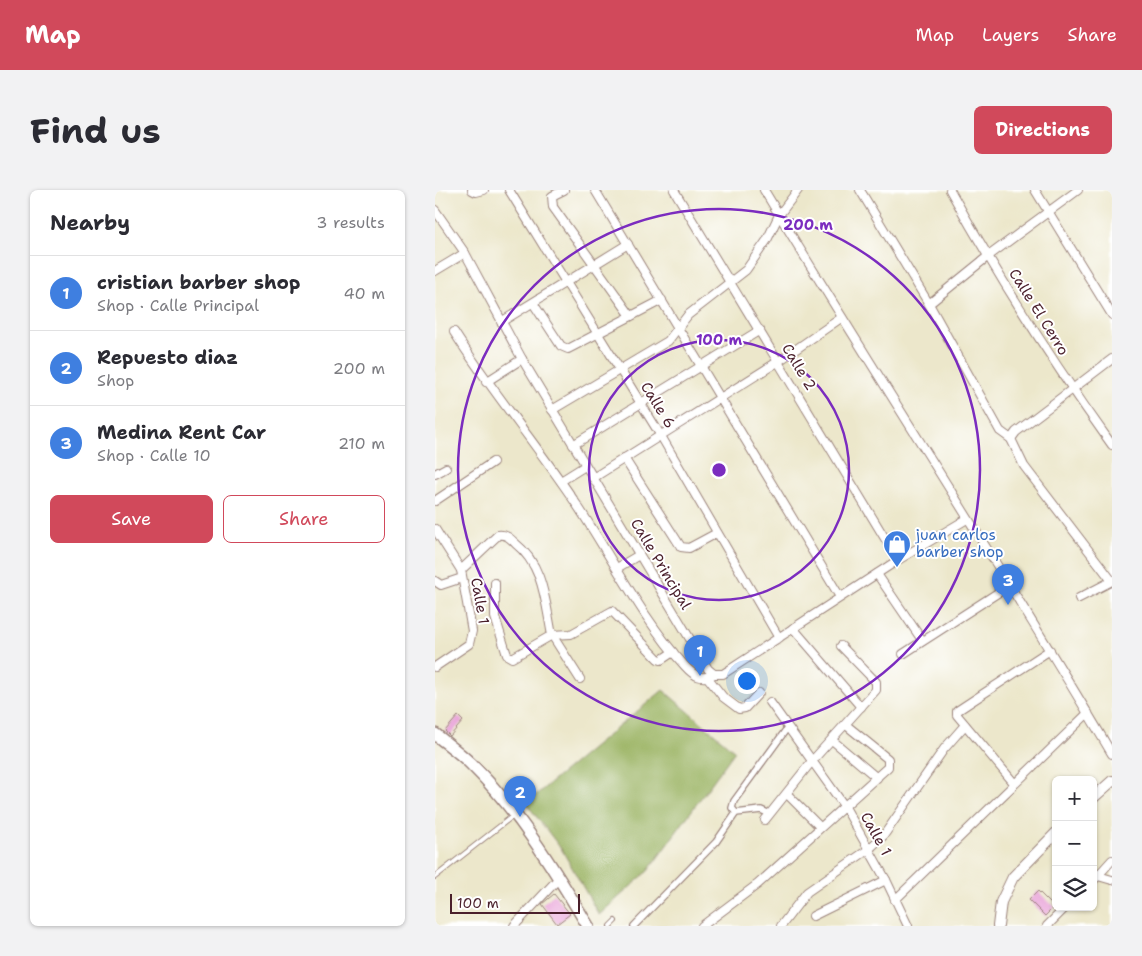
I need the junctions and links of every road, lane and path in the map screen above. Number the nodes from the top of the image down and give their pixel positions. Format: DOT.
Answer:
graph roads {
  1 [pos="472,190"];
  2 [pos="484,190"];
  3 [pos="509,190"];
  4 [pos="563,190"];
  5 [pos="595,190"];
  6 [pos="674,190"];
  7 [pos="764,190"];
  8 [pos="798,190"];
  9 [pos="860,190"];
  10 [pos="950,190"];
  11 [pos="1035,190"];
  12 [pos="1078,190"];
  13 [pos="435,210"];
  14 [pos="1049,211"];
  15 [pos="779,215"];
  16 [pos="628,244"];
  17 [pos="465,253"];
  18 [pos="987,257"];
  19 [pos="595,265"];
  20 [pos="435,271"];
  21 [pos="731,281"];
  22 [pos="566,283"];
  23 [pos="662,300"];
  24 [pos="533,303"];
  25 [pos="929,304"];
  26 [pos="1112,315"];
  27 [pos="631,316"];
  28 [pos="841,318"];
  29 [pos="501,322"];
  30 [pos="679,329"];
  31 [pos="760,330"];
  32 [pos="454,332"];
  33 [pos="597,334"];
  34 [pos="522,359"];
  35 [pos="1112,359"];
  36 [pos="779,361"];
  37 [pos="701,366"];
  38 [pos="620,370"];
  39 [pos="486,382"];
  40 [pos="1071,388"];
  41 [pos="721,397"];
  42 [pos="641,404"];
  43 [pos="552,410"];
  44 [pos="661,436"];
  45 [pos="1011,439"];
  46 [pos="573,445"];
  47 [pos="1112,445"];
  48 [pos="624,458"];
  49 [pos="493,462"];
  50 [pos="585,466"];
  51 [pos="446,468"];
  52 [pos="435,474"];
  53 [pos="593,478"];
  54 [pos="561,481"];
  55 [pos="435,500"];
  56 [pos="967,519"];
  57 [pos="435,529"];
  58 [pos="717,533"];
  59 [pos="639,555"];
  60 [pos="898,560"];
  61 [pos="617,568"];
  62 [pos="461,574"];
  63 [pos="877,574"];
  64 [pos="435,580"];
  65 [pos="1112,581"];
  66 [pos="495,583"];
  67 [pos="1010,586"];
  68 [pos="840,597"];
  69 [pos="1079,598"];
  70 [pos="793,628"];
  71 [pos="552,635"];
  72 [pos="779,638"];
  73 [pos="922,640"];
  74 [pos="841,646"];
  75 [pos="1050,650"];
  76 [pos="673,652"];
  77 [pos="903,654"];
  78 [pos="435,667"];
  79 [pos="711,676"];
  80 [pos="580,679"];
  81 [pos="759,693"];
  82 [pos="770,702"];
  83 [pos="861,707"];
  84 [pos="1088,713"];
  85 [pos="846,725"];
  86 [pos="965,725"];
  87 [pos="788,727"];
  88 [pos="435,734"];
  89 [pos="832,740"];
  90 [pos="1112,754"];
  91 [pos="811,761"];
  92 [pos="877,778"];
  93 [pos="1112,781"];
  94 [pos="1013,783"];
  95 [pos="787,794"];
  96 [pos="1097,794"];
  97 [pos="845,807"];
  98 [pos="736,813"];
  99 [pos="515,815"];
  100 [pos="768,817"];
  101 [pos="820,827"];
  102 [pos="1052,837"];
  103 [pos="869,848"];
  104 [pos="1112,860"];
  105 [pos="435,877"];
  106 [pos="559,878"];
  107 [pos="1097,878"];
  108 [pos="1097,879"];
  109 [pos="887,880"];
  110 [pos="1112,880"];
  111 [pos="895,900"];
  112 [pos="1062,911"];
  113 [pos="813,916"];
  114 [pos="615,921"];
  115 [pos="906,925"];
  116 [pos="514,926"];
  117 [pos="588,926"];
  118 [pos="610,926"];
  119 [pos="633,926"];
  120 [pos="702,926"];
  121 [pos="781,926"];
  122 [pos="998,926"];
  123 [pos="1047,926"];
  1 -- 2 [label="street"];
  3 -- 22 [label="street, Calle 6"];
  4 -- 19 [label="street"];
  5 -- 16 [label="street"];
  6 -- 21 [label="street, Calle 2"];
  7 -- 15 [label="street"];
  8 -- 15 [label="street"];
  9 -- 25 [label="street"];
  10 -- 18 [label="street, Calle El Cerro"];
  11 -- 14 [label="street"];
  12 -- 14 [label="street"];
  13 -- 17 [label="street, Calle Principal"];
  14 -- 18 [label="street"];
  14 -- 26 [label="street"];
  15 -- 21 [label="street"];
  15 -- 28 [label="street"];
  16 -- 19 [label="street"];
  16 -- 23 [label="street"];
  17 -- 20 [label="street"];
  17 -- 29 [label="street, Calle Principal"];
  18 -- 25 [label="street"];
  18 -- 40 [label="street, Calle El Cerro"];
  19 -- 22 [label="street"];
  19 -- 27 [label="street"];
  21 -- 30 [label="street"];
  21 -- 31 [label="street, Calle 2"];
  22 -- 24 [label="street"];
  22 -- 33 [label="street, Calle 6"];
  23 -- 27 [label="street"];
  23 -- 30 [label="street"];
  24 -- 29 [label="street"];
  24 -- 33 [label="street"];
  25 -- 45 [label="street"];
  27 -- 33 [label="street"];
  28 -- 36 [label="street"];
  28 -- 56 [label="street"];
  29 -- 34 [label="street, Calle Principal"];
  30 -- 37 [label="street"];
  30 -- 38 [label="street"];
  31 -- 36 [label="street, Calle 2"];
  31 -- 37 [label="street"];
  32 -- 39 [label="street"];
  33 -- 38 [label="street, Calle 6"];
  34 -- 39 [label="street"];
  34 -- 43 [label="street, Calle Principal"];
  35 -- 40 [label="street"];
  36 -- 41 [label="street"];
  36 -- 60 [label="street, Calle 2"];
  37 -- 41 [label="street"];
  37 -- 42 [label="street"];
  38 -- 42 [label="street, Calle 6"];
  38 -- 43 [label="street"];
  39 -- 54 [label="street"];
  40 -- 45 [label="street"];
  40 -- 47 [label="street, Calle El Cerro"];
  41 -- 44 [label="street"];
  41 -- 68 [label="street"];
  42 -- 44 [label="street, Calle 6"];
  42 -- 46 [label="street"];
  43 -- 46 [label="street, Calle Principal"];
  44 -- 48 [label="street"];
  44 -- 58 [label="street, Calle 6"];
  45 -- 65 [label="street"];
  46 -- 50 [label="street, Calle Principal"];
  48 -- 53 [label="street"];
  48 -- 58 [label="street"];
  49 -- 55 [label="street"];
  50 -- 53 [label="street, Calle Principal"];
  50 -- 54 [label="street"];
  51 -- 52 [label="street"];
  53 -- 59 [label="street, Calle Principal"];
  54 -- 61 [label="street"];
  56 -- 60 [label="street"];
  56 -- 67 [label="street"];
  57 -- 62 [label="street, Calle 1"];
  58 -- 72 [label="street, Calle 6"];
  59 -- 61 [label="street"];
  59 -- 79 [label="street, Calle Principal"];
  60 -- 63 [label="street"];
  61 -- 76 [label="street"];
  62 -- 64 [label="street"];
  62 -- 71 [label="street"];
  62 -- 78 [label="street, Calle 1"];
  63 -- 68 [label="street"];
  63 -- 73 [label="street"];
  65 -- 69 [label="street"];
  66 -- 71 [label="street"];
  67 -- 73 [label="street"];
  67 -- 75 [label="street"];
  68 -- 70 [label="street"];
  70 -- 72 [label="street"];
  70 -- 83 [label="street"];
  71 -- 76 [label="street"];
  71 -- 80 [label="street"];
  72 -- 79 [label="street"];
  73 -- 77 [label="street"];
  74 -- 83 [label="street"];
  75 -- 84 [label="street"];
  75 -- 86 [label="street"];
  76 -- 79 [label="street"];
  79 -- 81 [label="street, Calle Principal"];
  82 -- 87 [label="street, Calle 1"];
  83 -- 85 [label="street"];
  84 -- 90 [label="street"];
  84 -- 94 [label="street"];
  85 -- 89 [label="street"];
  85 -- 92 [label="street"];
  86 -- 94 [label="street"];
  86 -- 103 [label="street"];
  87 -- 91 [label="street, Calle 1"];
  87 -- 98 [label="street"];
  88 -- 99 [label="main road"];
  89 -- 91 [label="street"];
  89 -- 92 [label="street"];
  91 -- 95 [label="street"];
  91 -- 97 [label="street, Calle 1"];
  92 -- 97 [label="street"];
  93 -- 96 [label="street"];
  94 -- 111 [label="street"];
  95 -- 100 [label="street"];
  95 -- 101 [label="street"];
  97 -- 101 [label="street"];
  97 -- 103 [label="street, Calle 1"];
  98 -- 100 [label="street"];
  98 -- 119 [label="street"];
  99 -- 105 [label="lane"];
  99 -- 106 [label="main road"];
  101 -- 120 [label="street"];
  102 -- 122 [label="street"];
  103 -- 109 [label="street, Calle 1"];
  103 -- 121 [label="street"];
  104 -- 107 [label="street"];
  106 -- 116 [label="street"];
  106 -- 117 [label="main road"];
  108 -- 110 [label="street"];
  109 -- 111 [label="street, Calle 1"];
  109 -- 113 [label="street"];
  111 -- 115 [label="street, Calle 1"];
  112 -- 123 [label="street"];
  114 -- 118 [label="lane"];
}
